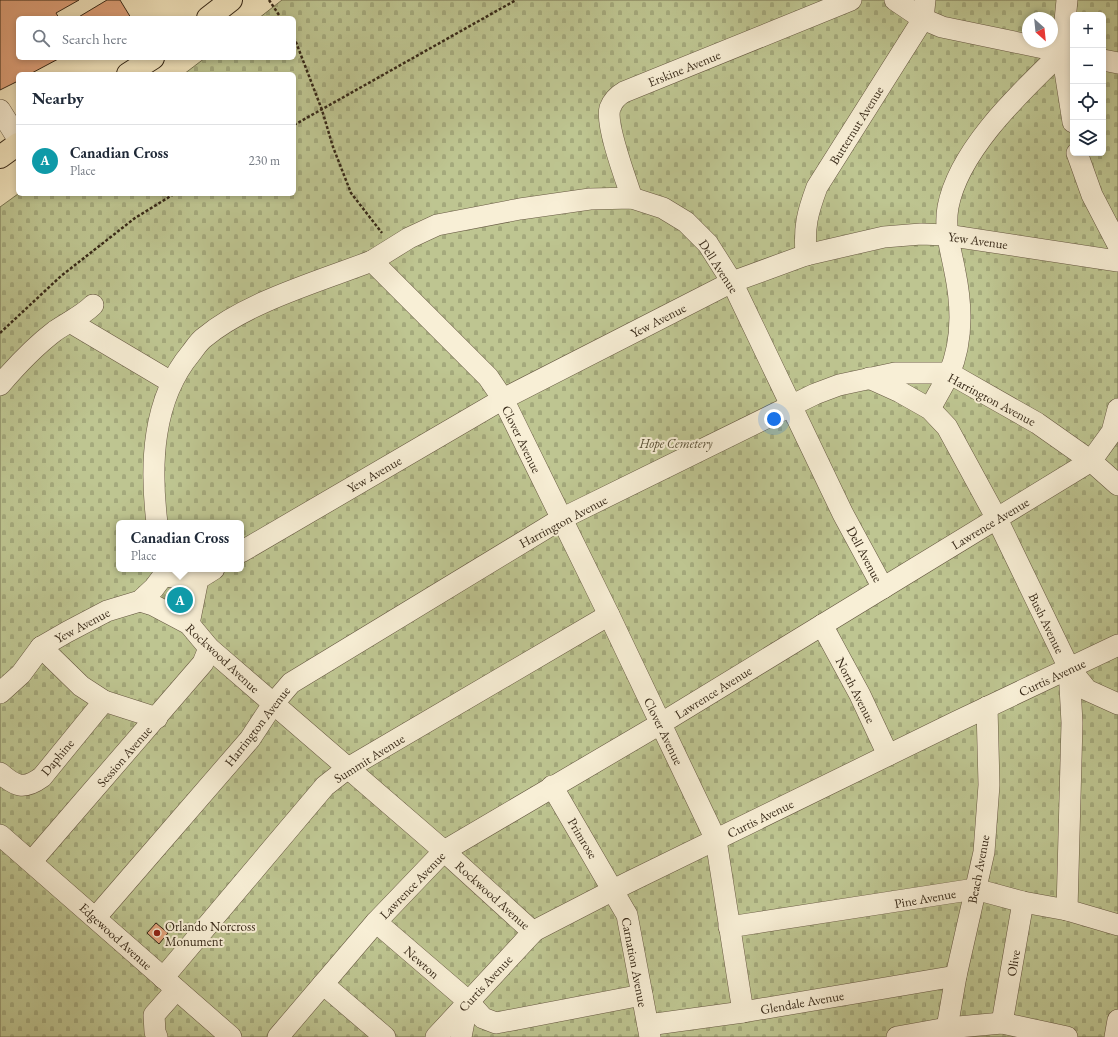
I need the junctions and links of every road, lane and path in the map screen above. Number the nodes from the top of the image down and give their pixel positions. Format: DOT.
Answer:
graph roads {
  1 [pos="231,0"];
  2 [pos="269,0"];
  3 [pos="516,0"];
  4 [pos="851,0"];
  5 [pos="895,0"];
  6 [pos="1066,0"];
  7 [pos="924,9"];
  8 [pos="211,16"];
  9 [pos="280,16"];
  10 [pos="296,42"];
  11 [pos="1067,53"];
  12 [pos="149,60"];
  13 [pos="1106,61"];
  14 [pos="1118,63"];
  15 [pos="131,72"];
  16 [pos="0,110"];
  17 [pos="322,110"];
  18 [pos="1073,120"];
  19 [pos="296,124"];
  20 [pos="16,136"];
  21 [pos="16,145"];
  22 [pos="1078,156"];
  23 [pos="0,157"];
  24 [pos="171,196"];
  25 [pos="632,198"];
  26 [pos="946,236"];
  27 [pos="1118,245"];
  28 [pos="394,247"];
  29 [pos="806,255"];
  30 [pos="372,261"];
  31 [pos="1118,261"];
  32 [pos="732,282"];
  33 [pos="93,304"];
  34 [pos="70,322"];
  35 [pos="0,333"];
  36 [pos="949,373"];
  37 [pos="870,378"];
  38 [pos="172,382"];
  39 [pos="0,385"];
  40 [pos="503,400"];
  41 [pos="790,405"];
  42 [pos="930,409"];
  43 [pos="1118,409"];
  44 [pos="1091,461"];
  45 [pos="1118,485"];
  46 [pos="561,519"];
  47 [pos="997,519"];
  48 [pos="157,520"];
  49 [pos="244,550"];
  50 [pos="163,572"];
  51 [pos="206,574"];
  52 [pos="883,588"];
  53 [pos="140,601"];
  54 [pos="609,615"];
  55 [pos="189,624"];
  56 [pos="822,624"];
  57 [pos="1118,645"];
  58 [pos="41,648"];
  59 [pos="209,648"];
  60 [pos="1069,668"];
  61 [pos="0,693"];
  62 [pos="104,701"];
  63 [pos="273,704"];
  64 [pos="1118,704"];
  65 [pos="987,707"];
  66 [pos="157,718"];
  67 [pos="660,724"];
  68 [pos="888,755"];
  69 [pos="348,768"];
  70 [pos="0,772"];
  71 [pos="552,786"];
  72 [pos="0,835"];
  73 [pos="716,840"];
  74 [pos="444,851"];
  75 [pos="32,861"];
  76 [pos="975,889"];
  77 [pos="614,890"];
  78 [pos="1023,902"];
  79 [pos="1067,910"];
  80 [pos="96,917"];
  81 [pos="376,922"];
  82 [pos="1118,925"];
  83 [pos="729,927"];
  84 [pos="533,932"];
  85 [pos="956,976"];
  86 [pos="169,984"];
  87 [pos="323,984"];
  88 [pos="642,995"];
  89 [pos="468,1001"];
  90 [pos="743,1012"];
  91 [pos="1118,1020"];
  92 [pos="1002,1023"];
  93 [pos="947,1028"];
  94 [pos="649,1031"];
  95 [pos="1032,1034"];
  96 [pos="157,1037"];
  97 [pos="231,1037"];
  98 [pos="278,1037"];
  99 [pos="385,1037"];
  100 [pos="436,1037"];
  101 [pos="461,1037"];
  102 [pos="897,1037"];
  103 [pos="1067,1037"];
  104 [pos="1115,1037"];
  1 -- 8 [label="main road"];
  2 -- 9 [label="path"];
  3 -- 17 [label="path"];
  4 -- 25 [label="lane, Erskine Avenue"];
  5 -- 7 [label="lane"];
  6 -- 11 [label="lane"];
  7 -- 11 [label="lane"];
  7 -- 29 [label="lane, Butternut Avenue"];
  10 -- 17 [label="path"];
  11 -- 18 [label="lane"];
  11 -- 26 [label="lane"];
  12 -- 15 [label="main road"];
  13 -- 14 [label="lane"];
  16 -- 20 [label="lane"];
  17 -- 19 [label="path"];
  17 -- 28 [label="path"];
  21 -- 23 [label="main road"];
  22 -- 27 [label="lane"];
  24 -- 35 [label="path"];
  25 -- 28 [label="lane, Dell Avenue"];
  25 -- 32 [label="lane, Dell Avenue"];
  26 -- 29 [label="lane, Yew Avenue"];
  26 -- 31 [label="lane, Yew Avenue"];
  26 -- 36 [label="lane"];
  28 -- 30 [label="lane, Dell Avenue"];
  29 -- 32 [label="lane, Yew Avenue"];
  30 -- 38 [label="lane"];
  30 -- 40 [label="lane, Clover Avenue"];
  32 -- 40 [label="lane, Yew Avenue"];
  32 -- 41 [label="lane, Dell Avenue"];
  33 -- 34 [label="lane"];
  34 -- 38 [label="lane"];
  34 -- 39 [label="lane"];
  36 -- 37 [label="lane, Harrington Avenue"];
  36 -- 42 [label="lane"];
  36 -- 44 [label="lane, Harrington Avenue"];
  37 -- 41 [label="lane, Harrington Avenue"];
  37 -- 42 [label="lane, Bush Avenue"];
  38 -- 48 [label="lane"];
  40 -- 46 [label="lane, Clover Avenue"];
  40 -- 49 [label="lane, Yew Avenue"];
  41 -- 46 [label="lane, Harrington Avenue"];
  41 -- 52 [label="lane, Dell Avenue"];
  42 -- 47 [label="lane, Bush Avenue"];
  43 -- 44 [label="lane"];
  44 -- 45 [label="lane, Harrington Avenue"];
  44 -- 47 [label="lane, Lawrence Avenue"];
  46 -- 54 [label="lane, Clover Avenue"];
  46 -- 63 [label="lane, Harrington Avenue"];
  47 -- 52 [label="lane, Lawrence Avenue"];
  47 -- 60 [label="lane, Bush Avenue"];
  50 -- 51 [label="lane, Yew Avenue"];
  50 -- 53 [label="lane, Yew Avenue"];
  51 -- 55 [label="lane, Yew Avenue"];
  52 -- 56 [label="lane, Lawrence Avenue"];
  53 -- 55 [label="lane, Rockwood Avenue"];
  53 -- 58 [label="lane, Yew Avenue"];
  54 -- 67 [label="lane, Clover Avenue"];
  54 -- 69 [label="lane, Summit Avenue"];
  55 -- 59 [label="lane, Rockwood Avenue"];
  56 -- 67 [label="lane, Lawrence Avenue"];
  56 -- 68 [label="lane, North Avenue"];
  57 -- 60 [label="lane, Curtis Avenue"];
  58 -- 61 [label="lane, Yew Avenue"];
  58 -- 62 [label="lane"];
  59 -- 63 [label="lane, Rockwood Avenue"];
  59 -- 66 [label="lane, Session Avenue"];
  60 -- 64 [label="lane"];
  60 -- 65 [label="lane, Curtis Avenue"];
  60 -- 79 [label="lane, Bush Avenue"];
  62 -- 66 [label="lane"];
  62 -- 70 [label="lane, Daphine"];
  63 -- 69 [label="lane, Rockwood Avenue"];
  63 -- 80 [label="lane, Harrington Avenue"];
  65 -- 68 [label="lane, Curtis Avenue"];
  65 -- 76 [label="lane, Beach Avenue"];
  66 -- 75 [label="lane, Session Avenue"];
  67 -- 71 [label="lane, Lawrence Avenue"];
  67 -- 73 [label="lane, Clover Avenue"];
  68 -- 73 [label="lane, Curtis Avenue"];
  69 -- 74 [label="lane, Rockwood Avenue"];
  69 -- 86 [label="lane, Summit Avenue"];
  71 -- 74 [label="lane, Lawrence Avenue"];
  71 -- 77 [label="lane, Primrose"];
  72 -- 75 [label="lane, Edgewood Avenue"];
  73 -- 77 [label="lane, Curtis Avenue"];
  73 -- 83 [label="lane, Clover Avenue"];
  74 -- 81 [label="lane, Lawrence Avenue"];
  74 -- 84 [label="lane, Rockwood Avenue"];
  75 -- 80 [label="lane, Edgewood Avenue"];
  76 -- 78 [label="lane, Pine Avenue"];
  76 -- 83 [label="lane, Pine Avenue"];
  76 -- 85 [label="lane, Beach Avenue"];
  77 -- 84 [label="lane, Curtis Avenue"];
  77 -- 88 [label="lane, Carnation Avenue"];
  78 -- 79 [label="lane, Pine Avenue"];
  78 -- 92 [label="lane, Olive"];
  79 -- 82 [label="lane, Pine Avenue"];
  80 -- 86 [label="lane, Edgewood Avenue"];
  81 -- 87 [label="lane, Lawrence Avenue"];
  81 -- 89 [label="lane, Newton"];
  83 -- 90 [label="lane, Clover Avenue"];
  84 -- 89 [label="lane, Curtis Avenue"];
  85 -- 90 [label="lane, Glendale Avenue"];
  85 -- 93 [label="lane, Beach Avenue"];
  86 -- 96 [label="lane, Summit Avenue"];
  86 -- 97 [label="lane, Edgewood Avenue"];
  87 -- 98 [label="lane, Lawrence Avenue"];
  87 -- 99 [label="lane"];
  88 -- 89 [label="lane, Newton"];
  88 -- 94 [label="lane, Carnation Avenue"];
  89 -- 100 [label="lane, Curtis Avenue"];
  89 -- 101 [label="lane"];
  90 -- 94 [label="lane, Glendale Avenue"];
  91 -- 104 [label="lane"];
  92 -- 93 [label="lane"];
  92 -- 95 [label="lane"];
  93 -- 102 [label="lane"];
  95 -- 103 [label="lane"];
}
